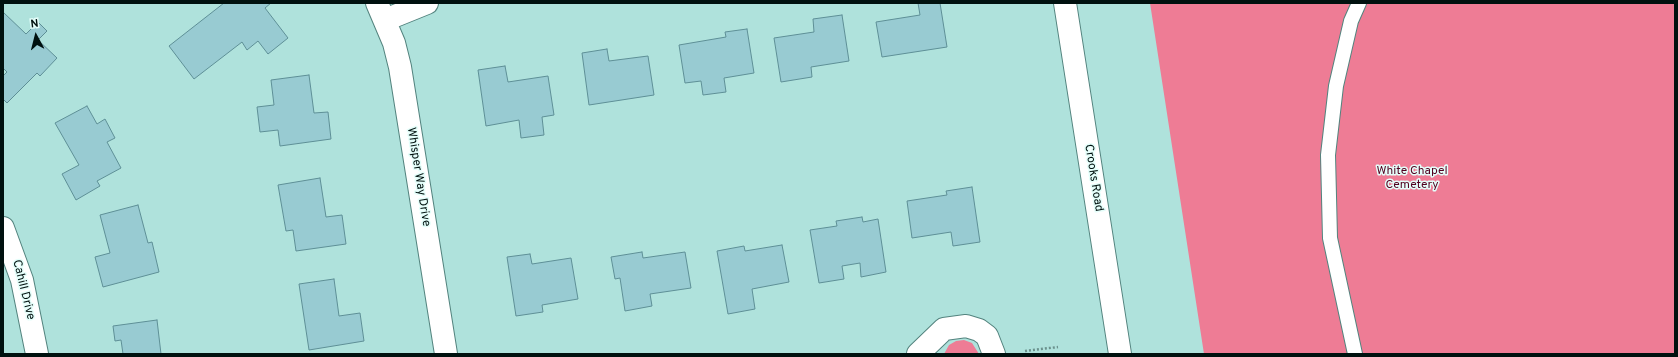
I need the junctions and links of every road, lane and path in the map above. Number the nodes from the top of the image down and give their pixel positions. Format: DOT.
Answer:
graph roads {
  1 [pos="428,3"];
  2 [pos="1065,3"];
  3 [pos="1359,3"];
  4 [pos="381,11"];
  5 [pos="3,228"];
  6 [pos="1058,347"];
  7 [pos="1025,351"];
  8 [pos="37,354"];
  9 [pos="446,354"];
  10 [pos="918,354"];
  11 [pos="994,354"];
  12 [pos="1120,354"];
  13 [pos="1355,354"];
  1 -- 4 [label="street"];
  2 -- 12 [label="street, Crooks Road"];
  3 -- 13 [label="lane"];
  4 -- 9 [label="street, Whisper Way Drive"];
  5 -- 8 [label="street, Cahill Drive"];
  6 -- 7 [label="path"];
  10 -- 11 [label="street"];
}
